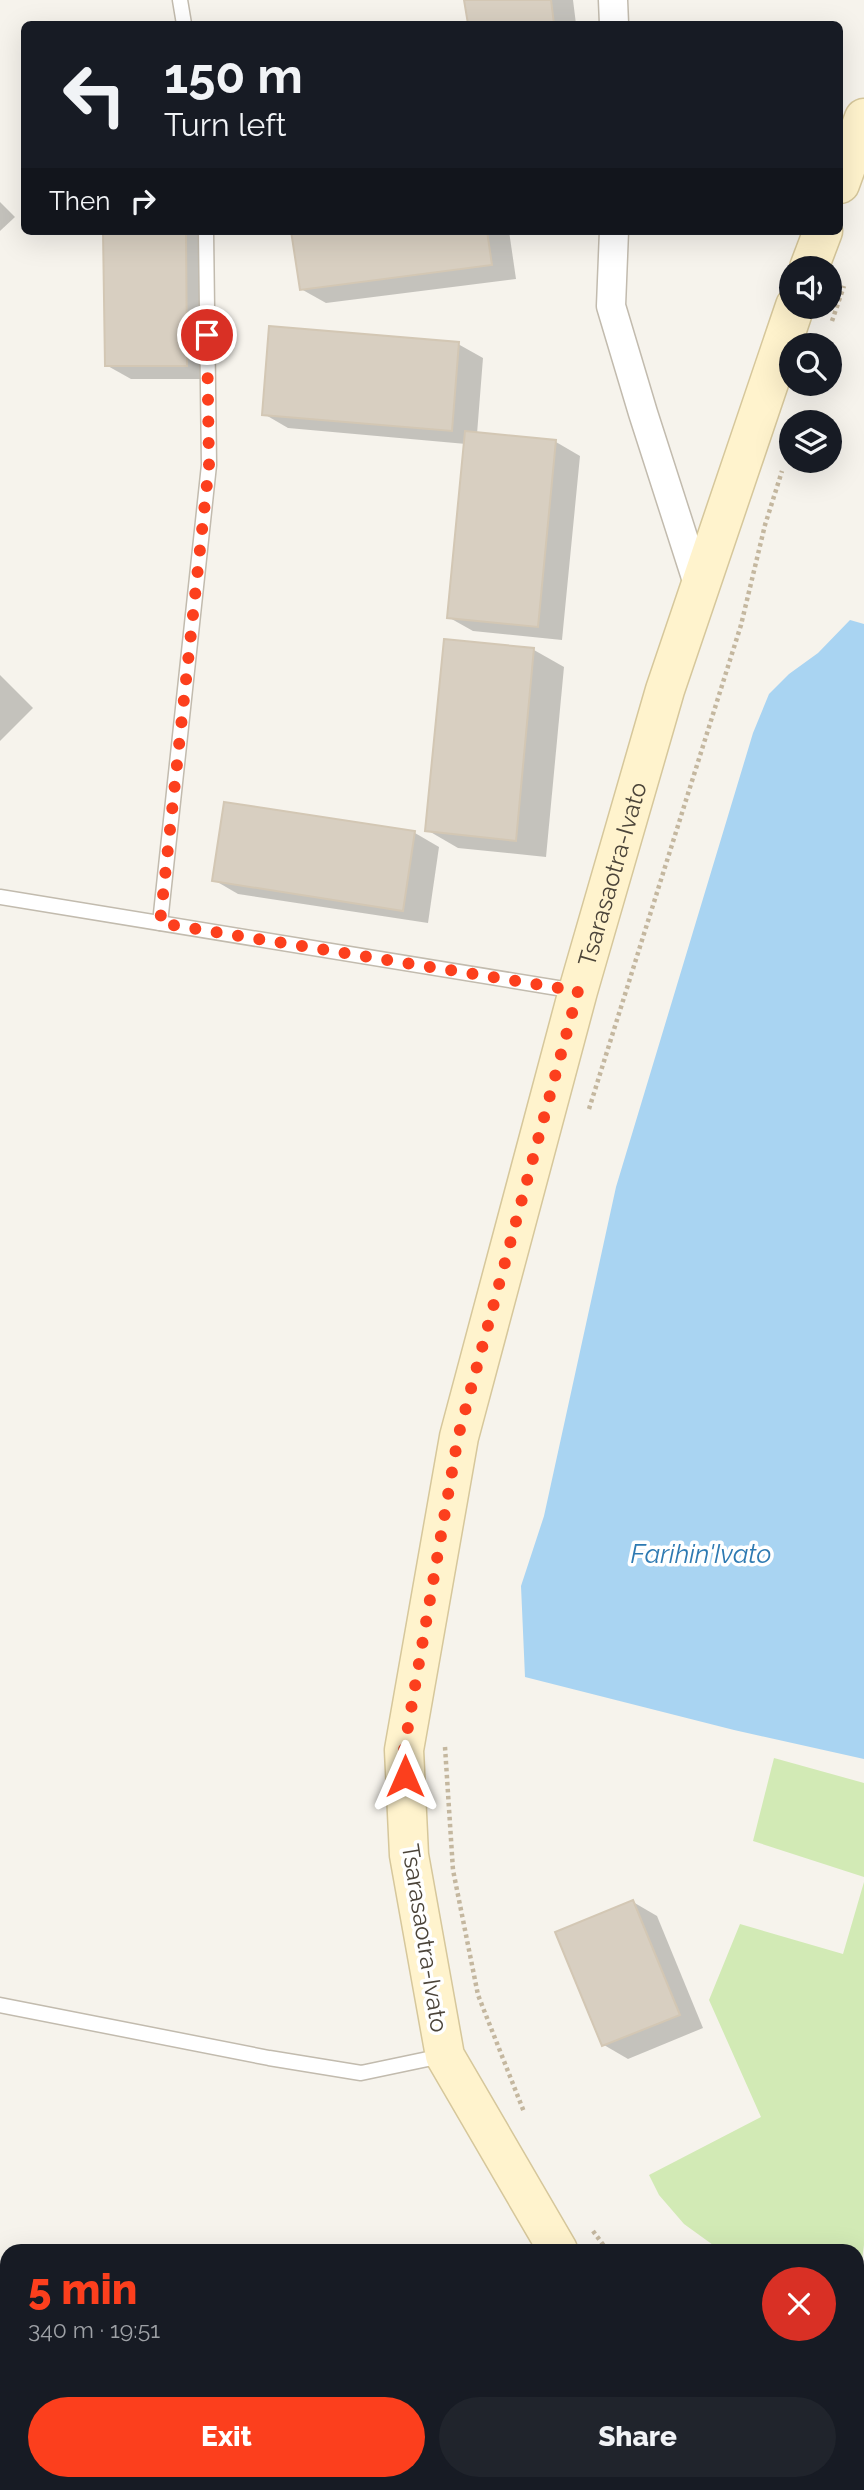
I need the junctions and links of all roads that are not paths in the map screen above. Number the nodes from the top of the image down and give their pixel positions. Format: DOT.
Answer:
graph roads {
  1 [pos="180,0"];
  2 [pos="613,0"];
  3 [pos="184,21"];
  4 [pos="614,21"];
  5 [pos="864,118"];
  6 [pos="843,176"];
  7 [pos="206,235"];
  8 [pos="614,235"];
  9 [pos="821,235"];
  10 [pos="814,256"];
  11 [pos="791,319"];
  12 [pos="699,587"];
  13 [pos="0,897"];
  14 [pos="160,923"];
  15 [pos="578,991"];
  16 [pos="0,2005"];
  17 [pos="445,2056"];
  18 [pos="555,2244"];
  1 -- 3 [label="lane"];
  2 -- 4 [label="street"];
  5 -- 6 [label="main road"];
  7 -- 14 [label="lane"];
  8 -- 12 [label="street"];
  9 -- 10 [label="main road"];
  11 -- 12 [label="main road, Tsarasaotra-Ivato"];
  12 -- 15 [label="main road, Tsarasaotra-Ivato"];
  13 -- 14 [label="lane"];
  14 -- 15 [label="lane"];
  15 -- 17 [label="main road, Tsarasaotra-Ivato"];
  16 -- 17 [label="lane"];
  17 -- 18 [label="main road, Tsarasaotra-Ivato"];
}
